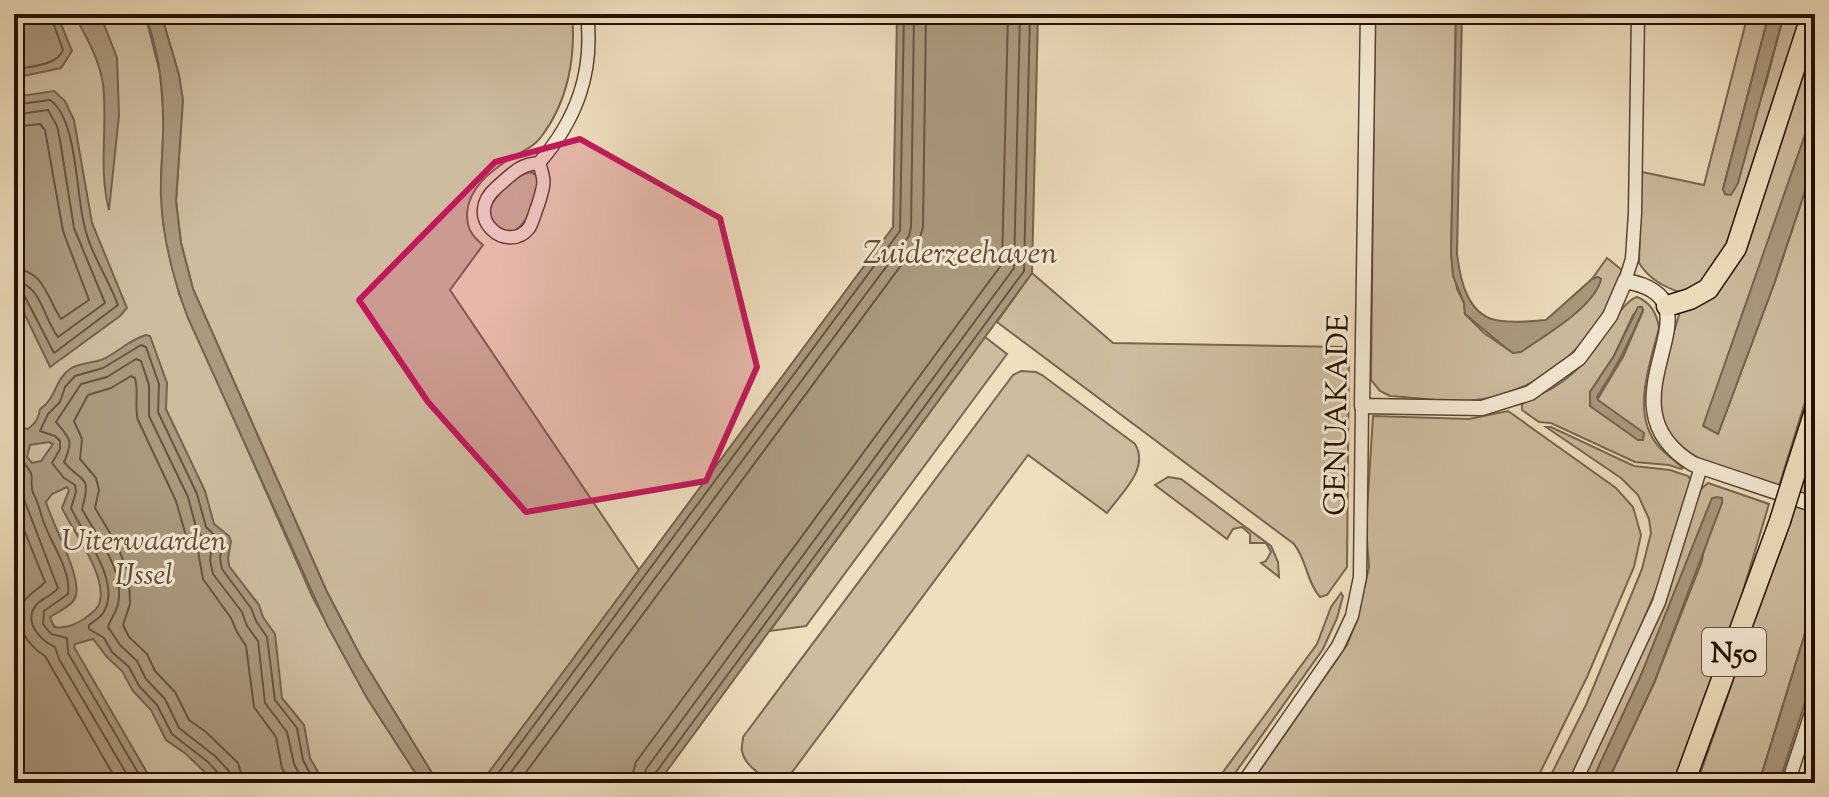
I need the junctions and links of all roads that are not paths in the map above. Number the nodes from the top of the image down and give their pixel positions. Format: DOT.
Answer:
graph roads {
  1 [pos="587,14"];
  2 [pos="1368,14"];
  3 [pos="1638,14"];
  4 [pos="1812,14"];
  5 [pos="539,163"];
  6 [pos="1625,281"];
  7 [pos="1667,306"];
  8 [pos="1362,406"];
  9 [pos="1815,411"];
  10 [pos="1701,467"];
  11 [pos="1815,505"];
  12 [pos="1815,701"];
  13 [pos="1243,783"];
  14 [pos="1575,783"];
  15 [pos="1684,783"];
  16 [pos="1788,783"];
  1 -- 5 [label="street"];
  2 -- 8 [label="street, GENUAKADE"];
  3 -- 6 [label="street"];
  4 -- 7 [label="highway"];
  5 -- 5 [label="street"];
  6 -- 7 [label="street"];
  6 -- 8 [label="street"];
  7 -- 10 [label="street"];
  8 -- 13 [label="street, GENUAKADE"];
  9 -- 15 [label="highway, N50, bridge"];
  10 -- 11 [label="street"];
  10 -- 14 [label="street"];
  12 -- 16 [label="street"];
}
